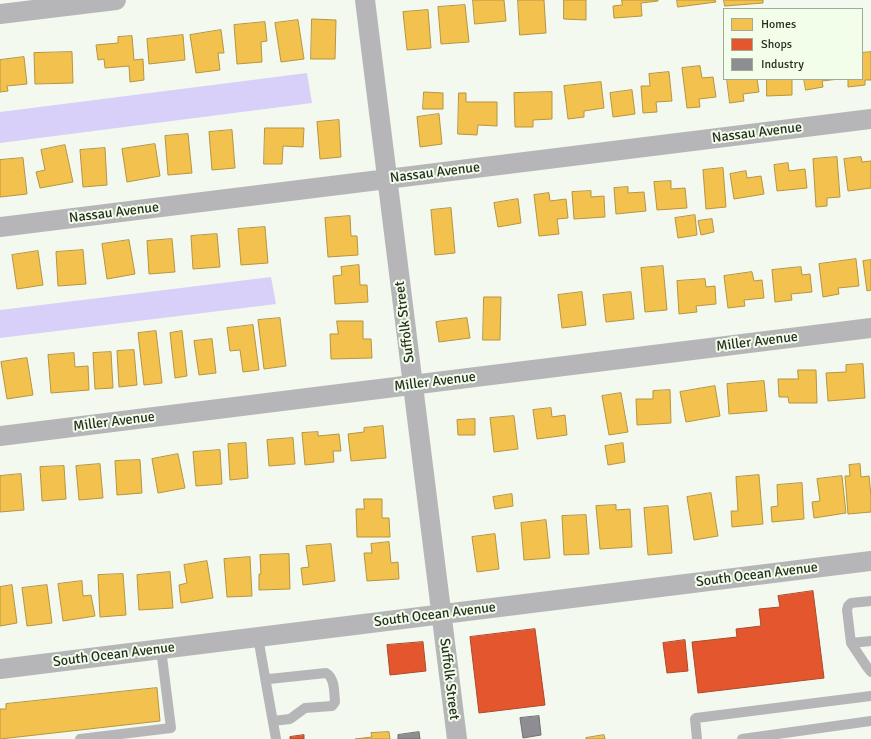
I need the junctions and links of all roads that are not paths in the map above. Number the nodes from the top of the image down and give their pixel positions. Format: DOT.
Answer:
graph roads {
  1 [pos="116,0"];
  2 [pos="365,0"];
  3 [pos="0,14"];
  4 [pos="871,119"];
  5 [pos="388,179"];
  6 [pos="0,227"];
  7 [pos="871,328"];
  8 [pos="412,385"];
  9 [pos="0,436"];
  10 [pos="871,561"];
  11 [pos="871,600"];
  12 [pos="441,614"];
  13 [pos="258,637"];
  14 [pos="871,640"];
  15 [pos="851,643"];
  16 [pos="161,649"];
  17 [pos="0,669"];
  18 [pos="871,672"];
  19 [pos="266,683"];
  20 [pos="871,696"];
  21 [pos="273,721"];
  22 [pos="871,722"];
  23 [pos="80,739"];
  24 [pos="276,739"];
  25 [pos="457,739"];
  26 [pos="697,739"];
  27 [pos="742,739"];
  1 -- 3 [label="street"];
  2 -- 5 [label="street, Suffolk Street"];
  4 -- 5 [label="street, Nassau Avenue"];
  5 -- 6 [label="street, Nassau Avenue"];
  5 -- 8 [label="street, Suffolk Street"];
  7 -- 8 [label="street, Miller Avenue"];
  8 -- 9 [label="street, Miller Avenue"];
  8 -- 12 [label="street, Suffolk Street"];
  10 -- 12 [label="street, South Ocean Avenue"];
  11 -- 15 [label="lane"];
  12 -- 13 [label="street, South Ocean Avenue"];
  12 -- 25 [label="street, Suffolk Street"];
  13 -- 16 [label="street, South Ocean Avenue"];
  13 -- 19 [label="lane"];
  14 -- 15 [label="lane"];
  15 -- 18 [label="lane"];
  16 -- 17 [label="street, South Ocean Avenue"];
  16 -- 23 [label="lane"];
  19 -- 21 [label="lane"];
  19 -- 21 [label="lane"];
  20 -- 26 [label="lane"];
  21 -- 24 [label="lane"];
  22 -- 27 [label="lane"];
}
